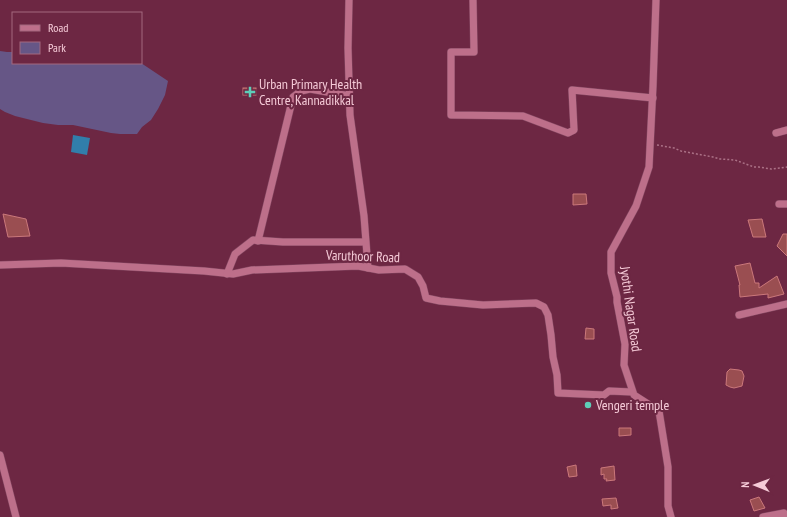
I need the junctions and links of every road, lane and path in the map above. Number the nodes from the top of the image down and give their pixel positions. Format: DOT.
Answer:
graph roads {
  1 [pos="349,0"];
  2 [pos="473,0"];
  3 [pos="656,0"];
  4 [pos="350,96"];
  5 [pos="652,98"];
  6 [pos="787,130"];
  7 [pos="776,133"];
  8 [pos="658,145"];
  9 [pos="787,167"];
  10 [pos="258,240"];
  11 [pos="366,242"];
  12 [pos="0,265"];
  13 [pos="368,268"];
  14 [pos="227,274"];
  15 [pos="787,304"];
  16 [pos="740,315"];
  17 [pos="632,392"];
  18 [pos="0,455"];
  19 [pos="16,517"];
  20 [pos="671,517"];
  21 [pos="763,517"];
  22 [pos="785,517"];
  1 -- 4 [label="street"];
  2 -- 5 [label="street"];
  3 -- 5 [label="street, Jyothi Nagar Road"];
  4 -- 10 [label="street"];
  4 -- 11 [label="street"];
  5 -- 17 [label="street, Jyothi Nagar Road"];
  6 -- 7 [label="street"];
  8 -- 9 [label="path"];
  10 -- 11 [label="street"];
  10 -- 14 [label="street"];
  11 -- 13 [label="street"];
  12 -- 14 [label="street, Varuthoor Road"];
  13 -- 14 [label="street, Varuthoor Road"];
  13 -- 17 [label="street, Varuthoor Road"];
  15 -- 16 [label="street"];
  17 -- 20 [label="street"];
  18 -- 19 [label="street"];
  21 -- 22 [label="street"];
}
